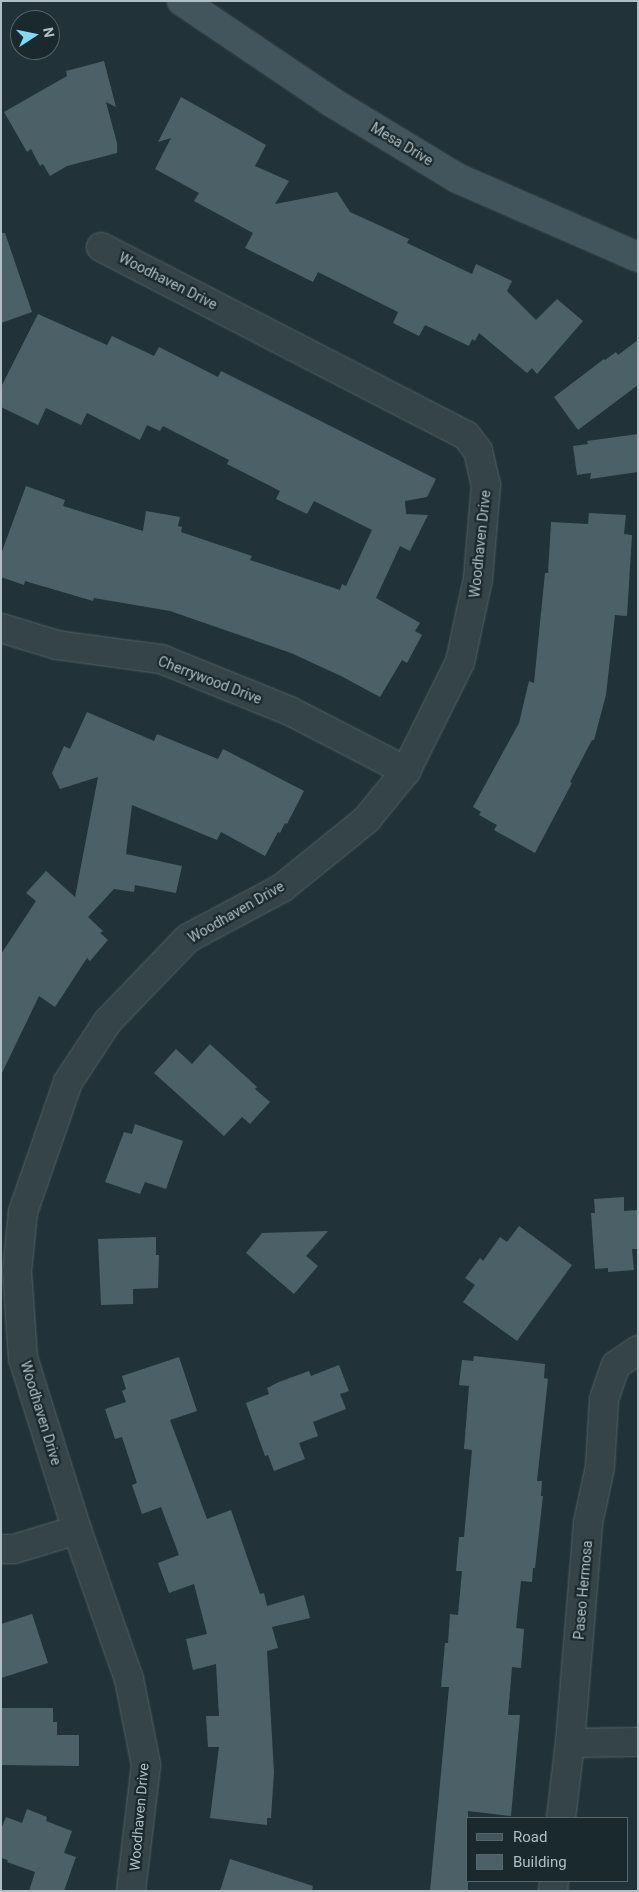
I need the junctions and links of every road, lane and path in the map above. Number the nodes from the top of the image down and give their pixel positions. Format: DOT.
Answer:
graph roads {
  1 [pos="182,1"];
  2 [pos="101,247"];
  3 [pos="638,257"];
  4 [pos="1,628"];
  5 [pos="406,771"];
  6 [pos="627,1358"];
  7 [pos="77,1530"];
  8 [pos="1,1550"];
  9 [pos="638,1742"];
  10 [pos="570,1743"];
  11 [pos="562,1817"];
  12 [pos="131,1891"];
  1 -- 3 [label="main road, Mesa Drive"];
  2 -- 5 [label="street, Woodhaven Drive"];
  4 -- 5 [label="street, Cherrywood Drive"];
  5 -- 7 [label="street, Woodhaven Drive"];
  6 -- 10 [label="street, Paseo Hermosa"];
  7 -- 8 [label="street"];
  7 -- 12 [label="street, Woodhaven Drive"];
  9 -- 10 [label="street"];
  10 -- 11 [label="street, Paseo Hermosa"];
}
